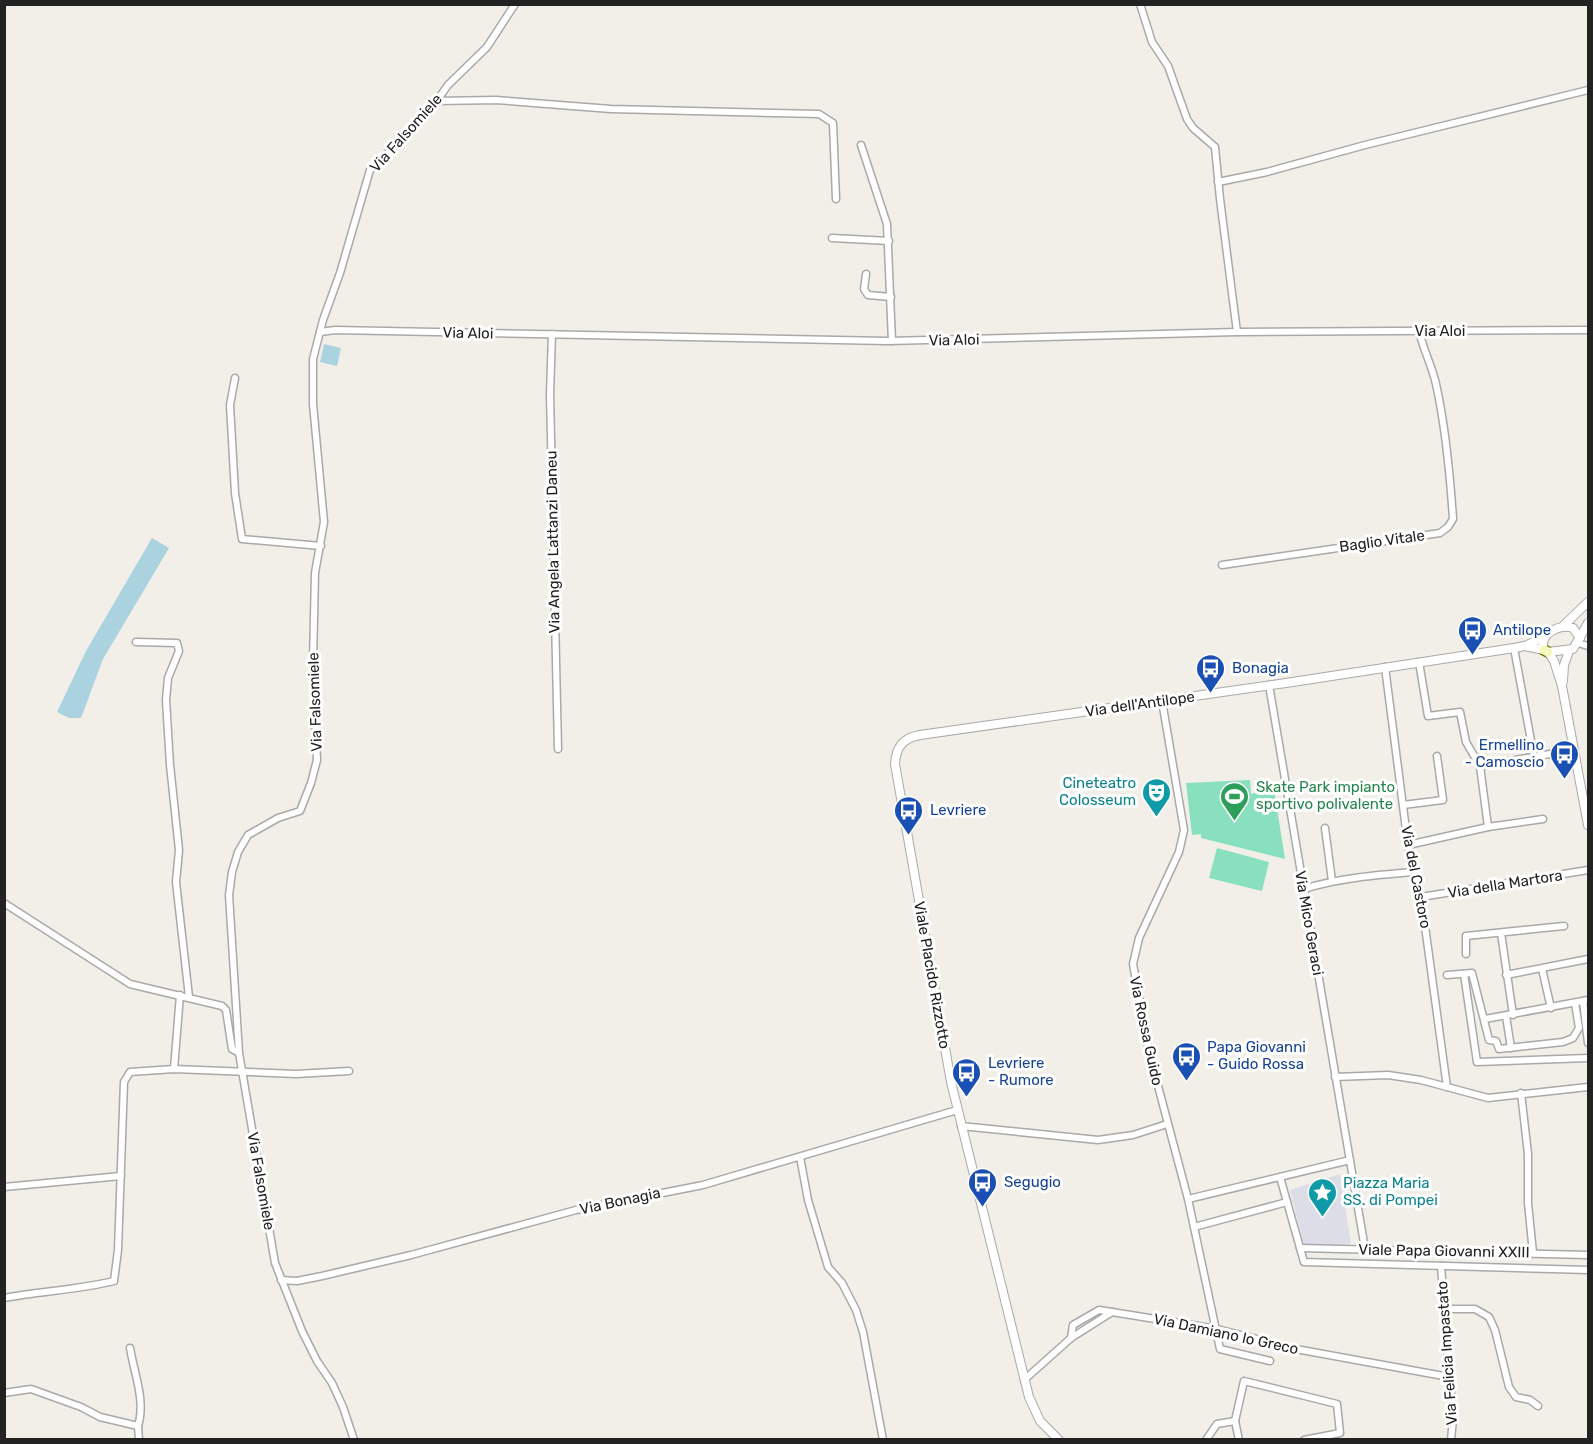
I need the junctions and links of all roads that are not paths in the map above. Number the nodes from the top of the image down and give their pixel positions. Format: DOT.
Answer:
graph roads {
  1 [pos="515,4"];
  2 [pos="1140,4"];
  3 [pos="1588,90"];
  4 [pos="437,100"];
  5 [pos="861,146"];
  6 [pos="1218,182"];
  7 [pos="836,199"];
  8 [pos="832,238"];
  9 [pos="889,242"];
  10 [pos="866,274"];
  11 [pos="891,297"];
  12 [pos="1588,330"];
  13 [pos="1419,331"];
  14 [pos="320,332"];
  15 [pos="1237,332"];
  16 [pos="552,334"];
  17 [pos="892,341"];
  18 [pos="234,378"];
  19 [pos="321,546"];
  20 [pos="1222,565"];
  21 [pos="1588,603"];
  22 [pos="1588,623"];
  23 [pos="1563,627"];
  24 [pos="1546,636"];
  25 [pos="1579,641"];
  26 [pos="136,642"];
  27 [pos="1525,646"];
  28 [pos="1588,646"];
  29 [pos="1514,648"];
  30 [pos="1546,651"];
  31 [pos="1569,651"];
  32 [pos="1419,662"];
  33 [pos="1385,667"];
  34 [pos="1269,685"];
  35 [pos="1562,686"];
  36 [pos="1162,701"];
  37 [pos="901,744"];
  38 [pos="558,749"];
  39 [pos="1573,750"];
  40 [pos="1437,756"];
  41 [pos="1534,757"];
  42 [pos="1480,766"];
  43 [pos="1403,805"];
  44 [pos="1543,819"];
  45 [pos="1588,825"];
  46 [pos="1488,827"];
  47 [pos="1325,828"];
  48 [pos="1408,845"];
  49 [pos="1588,870"];
  50 [pos="1413,872"];
  51 [pos="1332,881"];
  52 [pos="1303,889"];
  53 [pos="1421,897"];
  54 [pos="4,903"];
  55 [pos="1564,926"];
  56 [pos="1500,933"];
  57 [pos="1466,954"];
  58 [pos="1588,959"];
  59 [pos="1542,969"];
  60 [pos="1464,974"];
  61 [pos="1447,975"];
  62 [pos="1506,975"];
  63 [pos="180,995"];
  64 [pos="189,997"];
  65 [pos="1586,1001"];
  66 [pos="1575,1003"];
  67 [pos="1551,1008"];
  68 [pos="1509,1016"];
  69 [pos="1485,1019"];
  70 [pos="1489,1040"];
  71 [pos="1474,1041"];
  72 [pos="1588,1043"];
  73 [pos="1511,1048"];
  74 [pos="1499,1049"];
  75 [pos="239,1053"];
  76 [pos="1588,1058"];
  77 [pos="1500,1061"];
  78 [pos="174,1069"];
  79 [pos="241,1071"];
  80 [pos="349,1071"];
  81 [pos="1335,1077"];
  82 [pos="1448,1087"];
  83 [pos="1588,1087"];
  84 [pos="1521,1093"];
  85 [pos="957,1110"];
  86 [pos="1167,1124"];
  87 [pos="961,1126"];
  88 [pos="800,1157"];
  89 [pos="1350,1160"];
  90 [pos="121,1176"];
  91 [pos="1280,1177"];
  92 [pos="4,1186"];
  93 [pos="1188,1199"];
  94 [pos="1287,1202"];
  95 [pos="1194,1227"];
  96 [pos="1300,1248"];
  97 [pos="1365,1249"];
  98 [pos="1533,1253"];
  99 [pos="1588,1255"];
  100 [pos="1441,1266"];
  101 [pos="1588,1270"];
  102 [pos="281,1280"];
  103 [pos="4,1298"];
  104 [pos="1443,1309"];
  105 [pos="1112,1312"];
  106 [pos="1217,1329"];
  107 [pos="1071,1338"];
  108 [pos="130,1348"];
  109 [pos="1270,1361"];
  110 [pos="1449,1377"];
  111 [pos="1024,1380"];
  112 [pos="4,1393"];
  113 [pos="1538,1406"];
  114 [pos="1235,1421"];
  115 [pos="138,1426"];
  116 [pos="139,1440"];
  117 [pos="354,1440"];
  118 [pos="883,1440"];
  119 [pos="1059,1440"];
  120 [pos="1206,1440"];
  121 [pos="1239,1440"];
  122 [pos="1304,1440"];
  123 [pos="1451,1440"];
  1 -- 4 [label="street, Via Falsomiele"];
  2 -- 6 [label="street"];
  3 -- 6 [label="street"];
  4 -- 7 [label="street"];
  4 -- 14 [label="street, Via Falsomiele"];
  5 -- 9 [label="street"];
  6 -- 15 [label="street"];
  8 -- 9 [label="street"];
  9 -- 11 [label="street"];
  10 -- 11 [label="street"];
  11 -- 17 [label="street"];
  12 -- 13 [label="street, Via Aloi"];
  13 -- 15 [label="street, Via Aloi"];
  13 -- 20 [label="street, Baglio Vitale"];
  14 -- 16 [label="street, Via Aloi"];
  14 -- 19 [label="street, Via Falsomiele"];
  15 -- 17 [label="street, Via Aloi"];
  16 -- 17 [label="street, Via Aloi"];
  16 -- 38 [label="street, Via Angela Lattanzi Daneu"];
  18 -- 19 [label="street"];
  19 -- 75 [label="street, Via Falsomiele"];
  21 -- 23 [label="street"];
  22 -- 25 [label="street"];
  23 -- 24 [label="street"];
  23 -- 25 [label="street"];
  24 -- 27 [label="street"];
  24 -- 30 [label="street"];
  25 -- 28 [label="street"];
  25 -- 31 [label="street"];
  26 -- 64 [label="street"];
  27 -- 29 [label="street, Via dell'Antilope"];
  27 -- 30 [label="street"];
  29 -- 32 [label="street, Via dell'Antilope"];
  29 -- 41 [label="street"];
  30 -- 31 [label="street"];
  30 -- 35 [label="street"];
  31 -- 35 [label="street"];
  32 -- 33 [label="street, Via dell'Antilope"];
  32 -- 42 [label="street"];
  33 -- 34 [label="street, Via dell'Antilope"];
  33 -- 43 [label="street, Via del Castoro"];
  34 -- 36 [label="street, Via dell'Antilope"];
  34 -- 52 [label="street, Via Mico Geraci"];
  35 -- 39 [label="street"];
  36 -- 37 [label="street, Via dell'Antilope"];
  36 -- 86 [label="street, Via Rossa Guido"];
  37 -- 85 [label="street, Viale Placido Rizzotto"];
  39 -- 41 [label="street"];
  39 -- 45 [label="street"];
  40 -- 43 [label="street"];
  41 -- 42 [label="street"];
  42 -- 46 [label="street"];
  43 -- 48 [label="street, Via del Castoro"];
  44 -- 46 [label="street"];
  46 -- 48 [label="street"];
  47 -- 51 [label="street"];
  48 -- 50 [label="street, Via del Castoro"];
  49 -- 53 [label="street, Via della Martora"];
  50 -- 51 [label="street"];
  50 -- 53 [label="street, Via del Castoro"];
  51 -- 52 [label="street"];
  52 -- 81 [label="street, Via Mico Geraci"];
  53 -- 82 [label="street, Via del Castoro"];
  54 -- 63 [label="street"];
  55 -- 56 [label="street"];
  56 -- 57 [label="street"];
  56 -- 62 [label="street"];
  58 -- 59 [label="street"];
  59 -- 62 [label="street"];
  59 -- 67 [label="street"];
  60 -- 61 [label="street"];
  60 -- 69 [label="street"];
  60 -- 71 [label="street"];
  62 -- 68 [label="street"];
  63 -- 64 [label="street"];
  63 -- 78 [label="street"];
  64 -- 75 [label="street"];
  65 -- 66 [label="street"];
  65 -- 72 [label="street"];
  66 -- 67 [label="street"];
  66 -- 73 [label="street"];
  67 -- 68 [label="street"];
  68 -- 69 [label="street"];
  68 -- 73 [label="street"];
  69 -- 70 [label="street"];
  70 -- 71 [label="street"];
  70 -- 74 [label="street"];
  71 -- 77 [label="street"];
  73 -- 74 [label="street"];
  74 -- 77 [label="street"];
  75 -- 79 [label="street, Via Falsomiele"];
  76 -- 77 [label="street"];
  78 -- 79 [label="street"];
  78 -- 90 [label="street"];
  79 -- 80 [label="street"];
  79 -- 102 [label="street, Via Falsomiele"];
  81 -- 82 [label="street"];
  81 -- 89 [label="street, Via Mico Geraci"];
  82 -- 84 [label="street"];
  83 -- 84 [label="street"];
  84 -- 98 [label="street"];
  85 -- 87 [label="street, Viale Placido Rizzotto"];
  85 -- 88 [label="street, Via Bonagia"];
  86 -- 87 [label="street"];
  86 -- 93 [label="street, Via Rossa Guido"];
  87 -- 111 [label="street, Viale Placido Rizzotto"];
  88 -- 102 [label="street, Via Bonagia"];
  88 -- 118 [label="street"];
  89 -- 91 [label="street"];
  89 -- 97 [label="street, Via Mico Geraci"];
  90 -- 92 [label="street"];
  90 -- 103 [label="street"];
  91 -- 93 [label="street"];
  91 -- 94 [label="street"];
  93 -- 95 [label="street, Via Rossa Guido"];
  94 -- 95 [label="street"];
  94 -- 96 [label="street"];
  95 -- 106 [label="street, Via Rossa Guido"];
  96 -- 97 [label="street, Viale Papa Giovanni XXIII"];
  96 -- 100 [label="street, Viale Papa Giovanni XXIII"];
  97 -- 98 [label="street, Viale Papa Giovanni XXIII"];
  98 -- 99 [label="street, Viale Papa Giovanni XXIII"];
  100 -- 101 [label="street, Viale Papa Giovanni XXIII"];
  100 -- 104 [label="street, Via Felicia Impastato"];
  102 -- 117 [label="street, Via Falsomiele"];
  104 -- 110 [label="street, Via Felicia Impastato"];
  104 -- 113 [label="street"];
  105 -- 106 [label="street, Via Damiano lo Greco"];
  105 -- 107 [label="street"];
  105 -- 107 [label="street"];
  106 -- 109 [label="street, Via Rossa Guido"];
  106 -- 110 [label="street, Via Damiano lo Greco"];
  107 -- 111 [label="street"];
  108 -- 115 [label="street"];
  110 -- 123 [label="street, Via Felicia Impastato"];
  111 -- 119 [label="street, Viale Placido Rizzotto"];
  112 -- 115 [label="street"];
  114 -- 120 [label="street"];
  114 -- 121 [label="street"];
  114 -- 122 [label="street"];
  115 -- 116 [label="street"];
}
